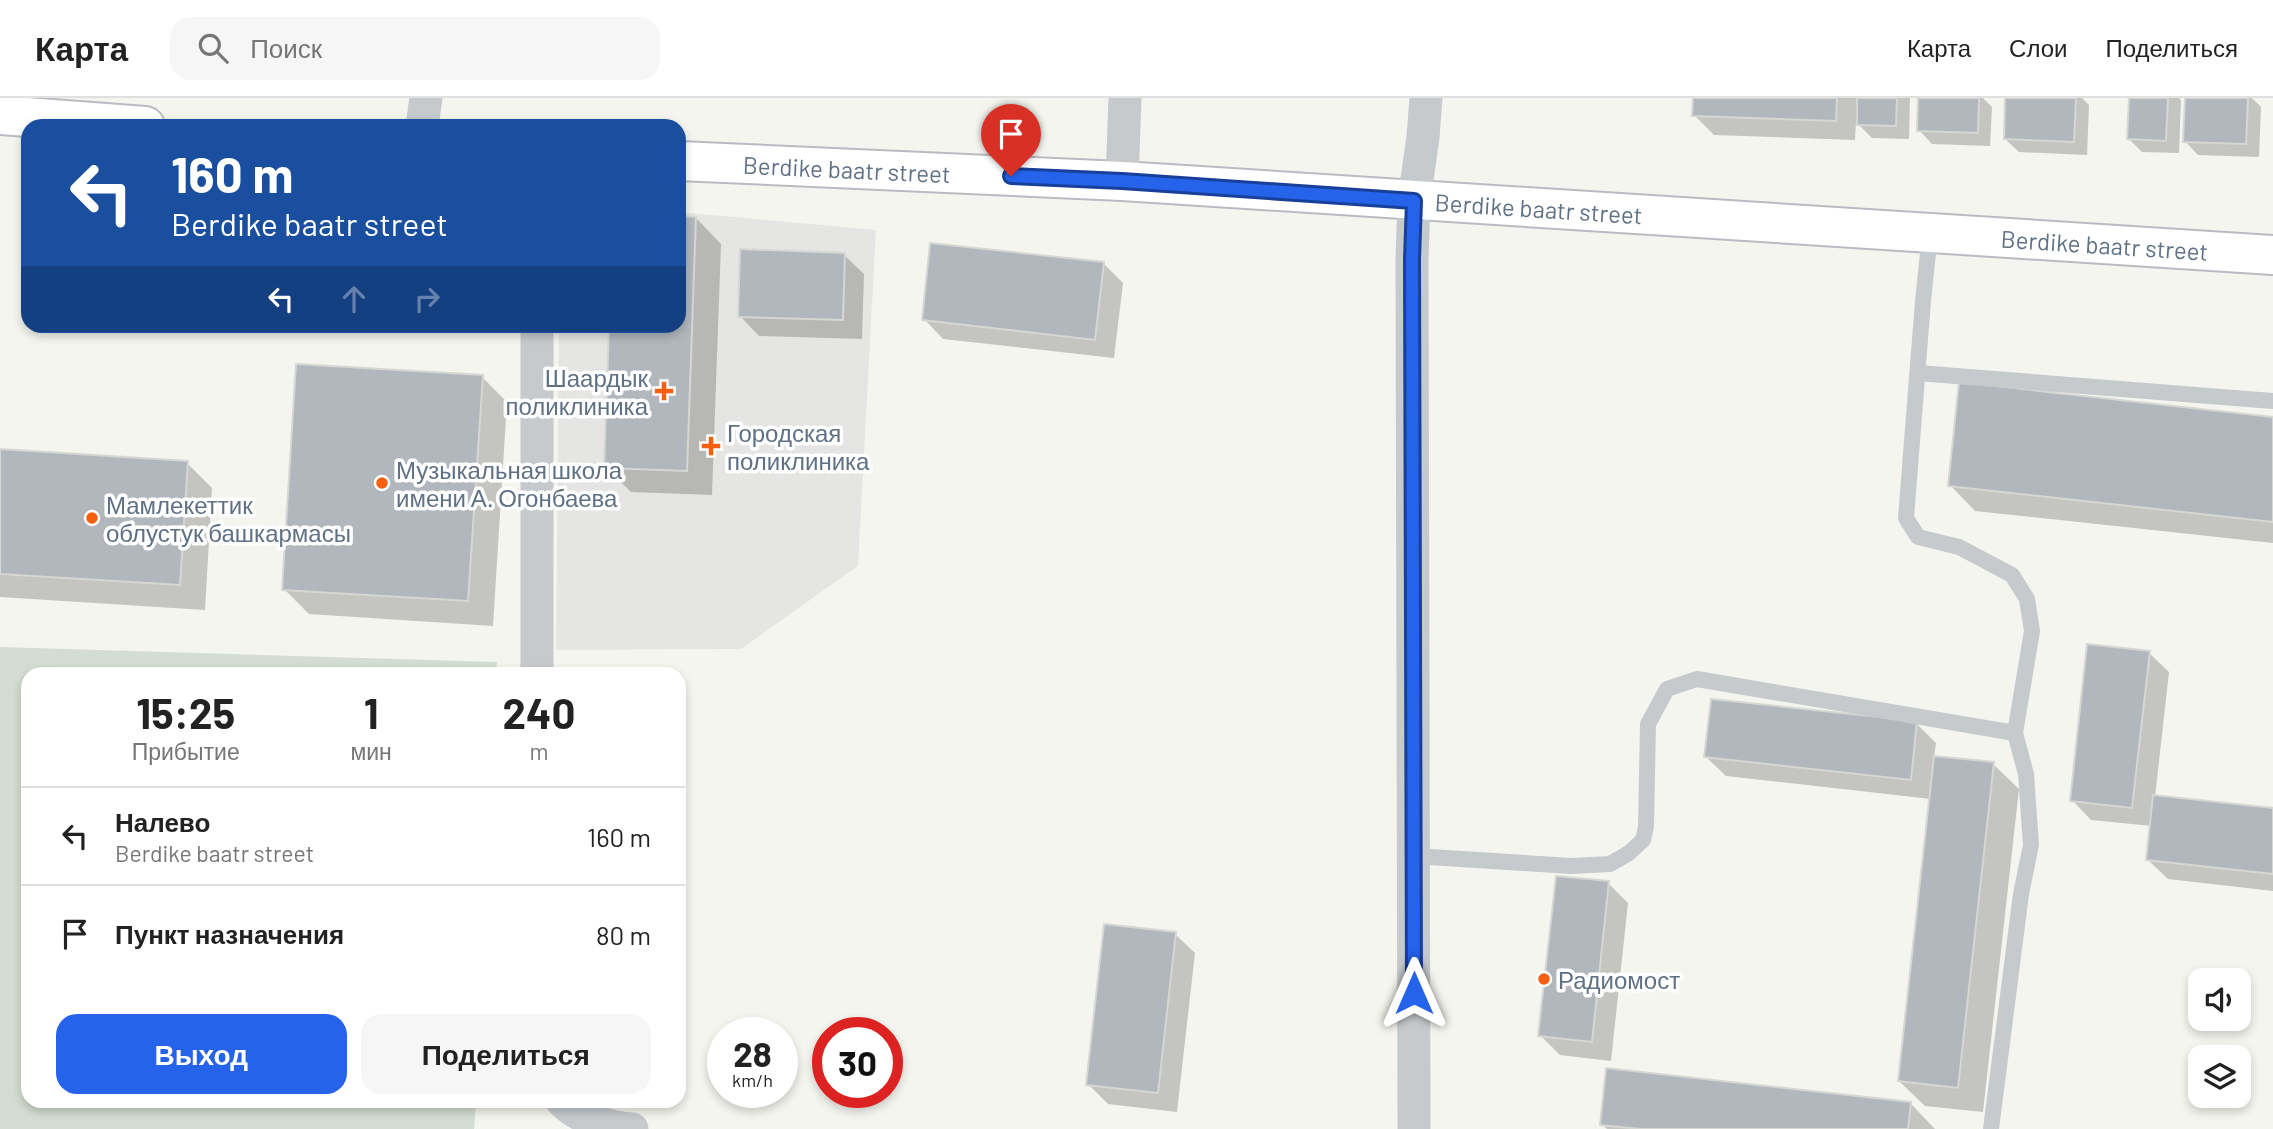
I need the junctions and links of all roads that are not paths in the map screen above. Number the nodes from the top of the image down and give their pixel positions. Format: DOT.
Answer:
graph roads {
  1 [pos="426,98"];
  2 [pos="1125,98"];
  3 [pos="1426,98"];
  4 [pos="13,110"];
  5 [pos="87,119"];
  6 [pos="423,119"];
  7 [pos="686,161"];
  8 [pos="1122,181"];
  9 [pos="1414,201"];
  10 [pos="1930,234"];
  11 [pos="2273,256"];
  12 [pos="537,333"];
  13 [pos="1918,373"];
  14 [pos="2273,401"];
  15 [pos="537,667"];
  16 [pos="2015,733"];
  17 [pos="1414,856"];
  18 [pos="569,1108"];
  19 [pos="632,1129"];
  20 [pos="1415,1129"];
  21 [pos="1991,1129"];
  1 -- 6 [label="street"];
  2 -- 8 [label="street"];
  3 -- 9 [label="street"];
  4 -- 5 [label="street"];
  7 -- 8 [label="street, Berdike baatr street"];
  8 -- 9 [label="street, Berdike baatr street"];
  9 -- 10 [label="street, Berdike baatr street"];
  9 -- 17 [label="street"];
  10 -- 11 [label="street, Berdike baatr street"];
  10 -- 13 [label="lane"];
  12 -- 15 [label="street"];
  13 -- 14 [label="lane"];
  13 -- 16 [label="lane"];
  16 -- 17 [label="lane"];
  16 -- 21 [label="lane"];
  17 -- 20 [label="street"];
  18 -- 19 [label="street"];
}
